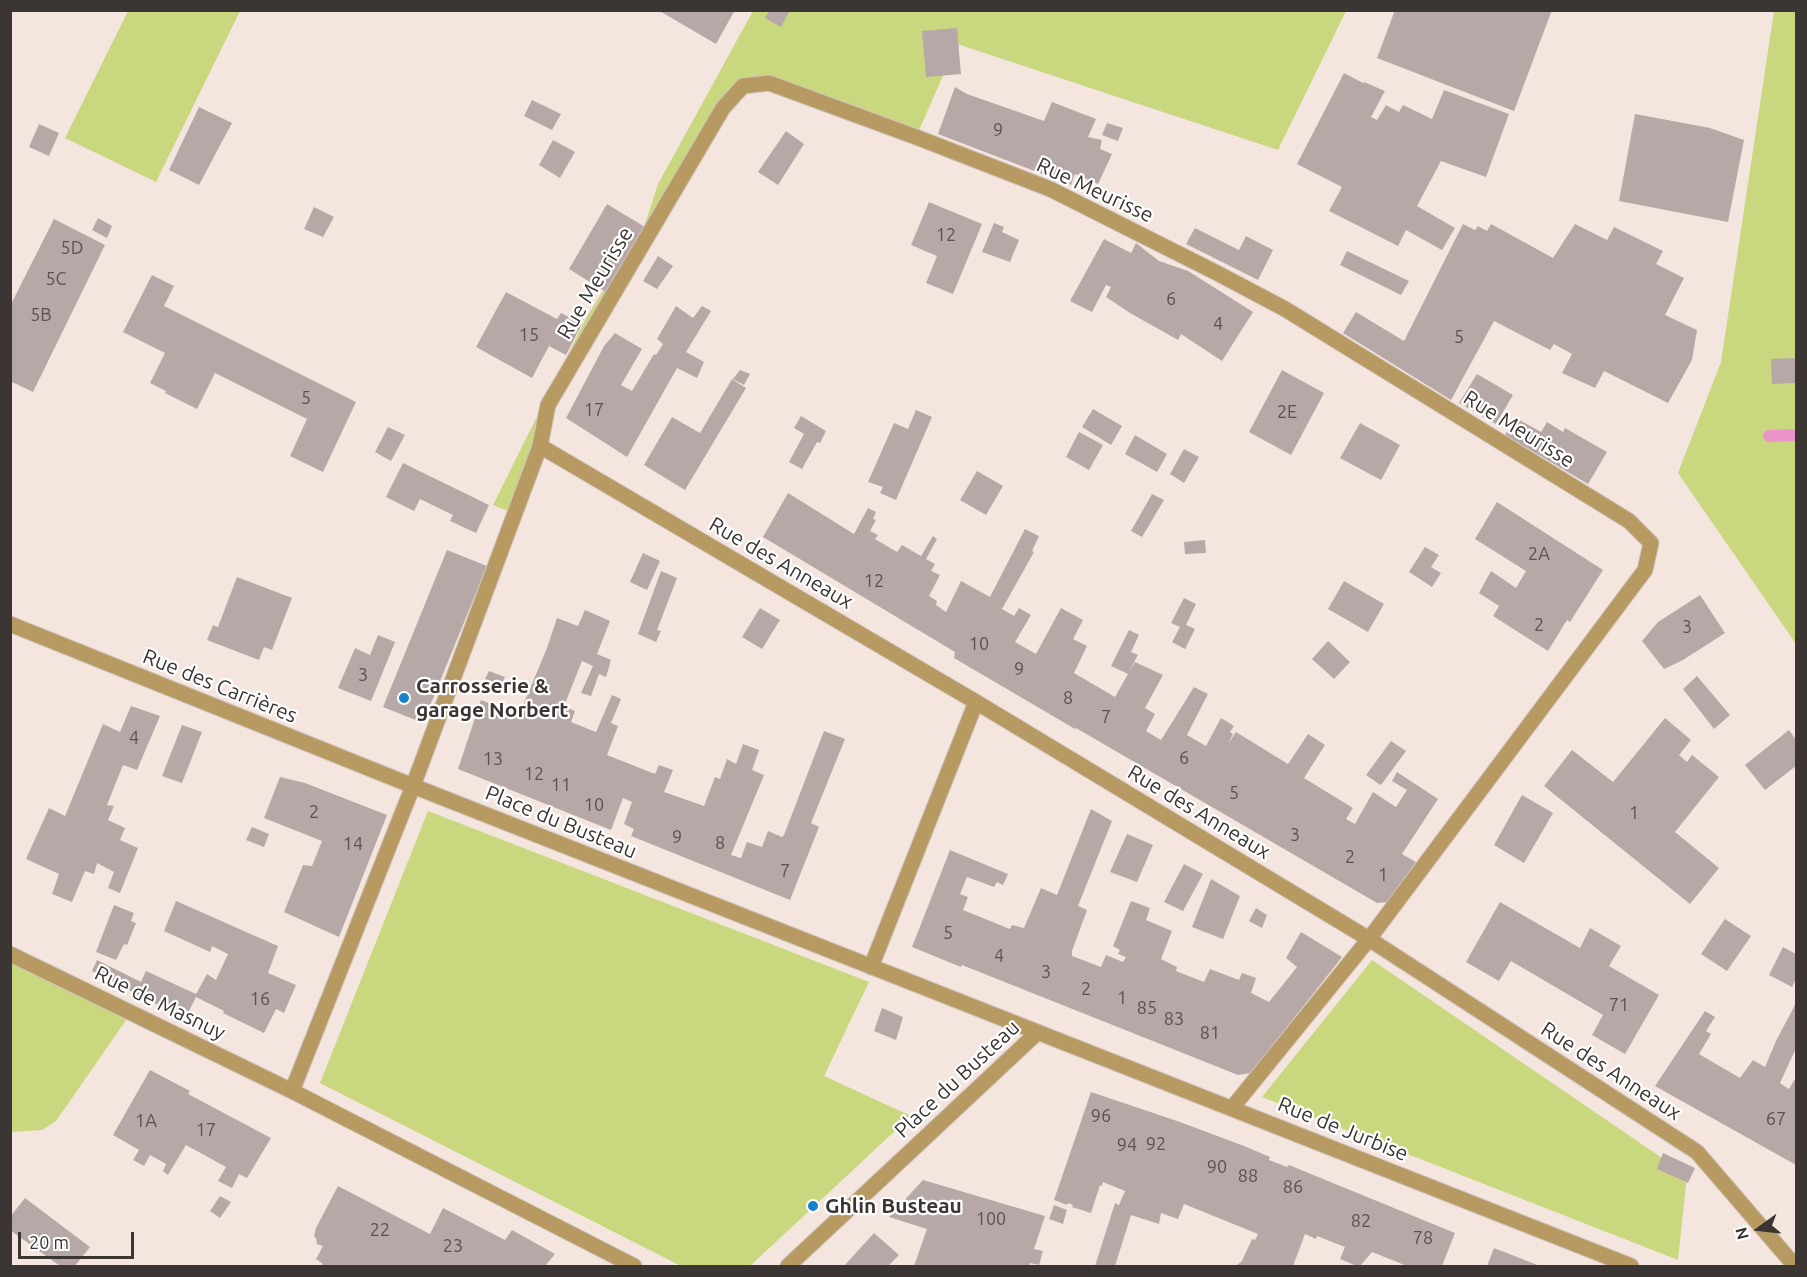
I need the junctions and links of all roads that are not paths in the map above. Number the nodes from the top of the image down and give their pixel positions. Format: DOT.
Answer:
graph roads {
  1 [pos="540,446"];
  2 [pos="10,624"];
  3 [pos="976,702"];
  4 [pos="414,786"];
  5 [pos="1369,939"];
  6 [pos="10,954"];
  7 [pos="871,967"];
  8 [pos="1038,1032"];
  9 [pos="292,1090"];
  10 [pos="1232,1108"];
  11 [pos="634,1266"];
  12 [pos="788,1266"];
  13 [pos="1631,1266"];
  14 [pos="1795,1266"];
  1 -- 3 [label="street, Rue des Anneaux"];
  1 -- 4 [label="street, Rue Meurisse"];
  1 -- 5 [label="street, Rue Meurisse"];
  2 -- 4 [label="street, Rue des Carrières"];
  3 -- 5 [label="street, Rue des Anneaux"];
  3 -- 7 [label="street"];
  4 -- 7 [label="street, Place du Busteau"];
  4 -- 9 [label="street"];
  5 -- 10 [label="street"];
  5 -- 14 [label="street, Rue des Anneaux"];
  6 -- 9 [label="street, Rue de Masnuy"];
  7 -- 8 [label="street, Place du Busteau"];
  8 -- 10 [label="street, Rue de Jurbise"];
  8 -- 12 [label="street, Place du Busteau"];
  9 -- 11 [label="street"];
  10 -- 13 [label="street, Rue de Jurbise"];
}
